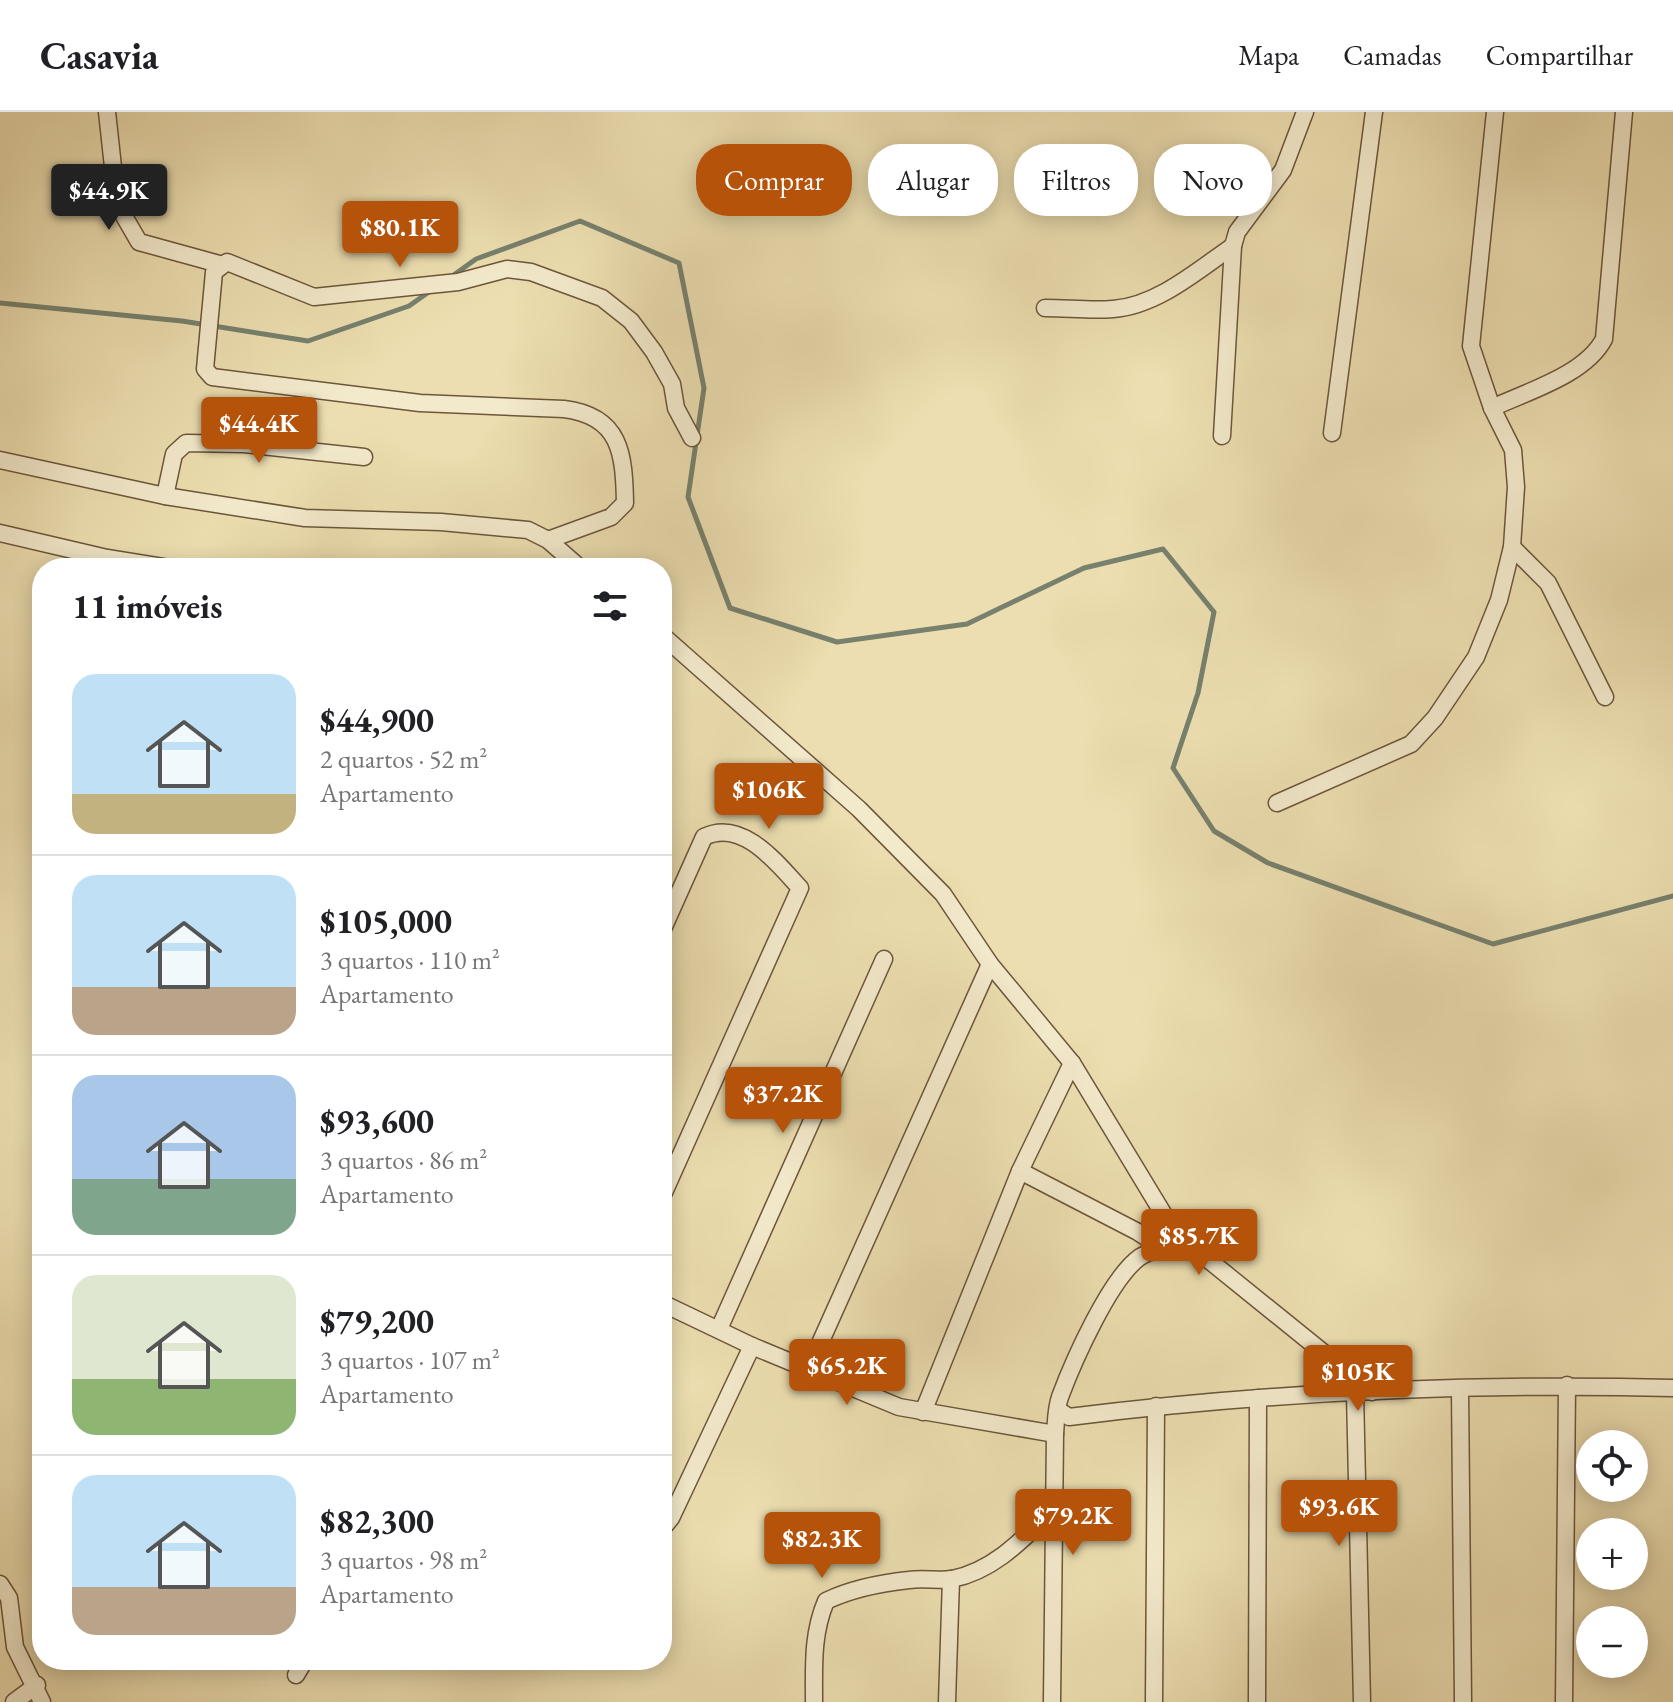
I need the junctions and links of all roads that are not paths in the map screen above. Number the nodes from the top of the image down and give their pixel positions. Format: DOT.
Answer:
graph roads {
  1 [pos="107,112"];
  2 [pos="1305,112"];
  3 [pos="1374,112"];
  4 [pos="1495,112"];
  5 [pos="1624,112"];
  6 [pos="1233,246"];
  7 [pos="216,268"];
  8 [pos="1045,308"];
  9 [pos="1492,408"];
  10 [pos="1332,433"];
  11 [pos="1222,436"];
  12 [pos="692,438"];
  13 [pos="364,457"];
  14 [pos="0,460"];
  15 [pos="165,496"];
  16 [pos="0,533"];
  17 [pos="548,540"];
  18 [pos="1512,547"];
  19 [pos="107,558"];
  20 [pos="558,558"];
  21 [pos="672,644"];
  22 [pos="1605,697"];
  23 [pos="1277,803"];
  24 [pos="672,909"];
  25 [pos="884,959"];
  26 [pos="990,964"];
  27 [pos="1072,1063"];
  28 [pos="1020,1171"];
  29 [pos="672,1175"];
  30 [pos="1184,1248"];
  31 [pos="1164,1249"];
  32 [pos="672,1308"];
  33 [pos="719,1329"];
  34 [pos="752,1346"];
  35 [pos="808,1370"];
  36 [pos="1567,1385"];
  37 [pos="1673,1388"];
  38 [pos="1460,1389"];
  39 [pos="1372,1392"];
  40 [pos="1355,1393"];
  41 [pos="1258,1398"];
  42 [pos="1156,1406"];
  43 [pos="1058,1410"];
  44 [pos="923,1412"];
  45 [pos="1055,1434"];
  46 [pos="1053,1510"];
  47 [pos="672,1516"];
  48 [pos="951,1579"];
  49 [pos="0,1584"];
  50 [pos="37,1685"];
  51 [pos="14,1702"];
  52 [pos="42,1702"];
  53 [pos="814,1702"];
  54 [pos="947,1702"];
  55 [pos="1052,1702"];
  56 [pos="1154,1702"];
  57 [pos="1257,1702"];
  58 [pos="1362,1702"];
  59 [pos="1463,1702"];
  60 [pos="1564,1702"];
  1 -- 7 [label="street"];
  2 -- 6 [label="street"];
  3 -- 10 [label="street"];
  4 -- 9 [label="street"];
  5 -- 9 [label="street"];
  6 -- 8 [label="street"];
  6 -- 11 [label="street"];
  7 -- 12 [label="street"];
  7 -- 17 [label="street"];
  9 -- 18 [label="street"];
  13 -- 15 [label="street"];
  14 -- 15 [label="street"];
  15 -- 17 [label="street"];
  16 -- 19 [label="street"];
  17 -- 20 [label="street"];
  18 -- 22 [label="street"];
  18 -- 23 [label="street"];
  21 -- 26 [label="street"];
  24 -- 29 [label="street"];
  25 -- 33 [label="street"];
  26 -- 27 [label="street"];
  26 -- 35 [label="street"];
  27 -- 28 [label="street"];
  27 -- 30 [label="street"];
  28 -- 31 [label="street"];
  28 -- 44 [label="street"];
  30 -- 31 [label="street"];
  30 -- 39 [label="street"];
  31 -- 43 [label="street"];
  32 -- 33 [label="street"];
  33 -- 34 [label="street"];
  34 -- 35 [label="street"];
  34 -- 47 [label="street"];
  35 -- 44 [label="street"];
  36 -- 37 [label="street"];
  36 -- 38 [label="street"];
  36 -- 60 [label="street"];
  38 -- 39 [label="street"];
  38 -- 59 [label="street"];
  39 -- 40 [label="street"];
  40 -- 41 [label="street"];
  40 -- 58 [label="street"];
  41 -- 42 [label="street"];
  41 -- 57 [label="street"];
  42 -- 43 [label="street"];
  42 -- 56 [label="street"];
  43 -- 45 [label="street"];
  44 -- 45 [label="street"];
  45 -- 46 [label="street"];
  46 -- 48 [label="street"];
  46 -- 55 [label="street"];
  48 -- 53 [label="street"];
  48 -- 54 [label="street"];
  49 -- 50 [label="street"];
  50 -- 51 [label="street"];
  50 -- 52 [label="street"];
}
